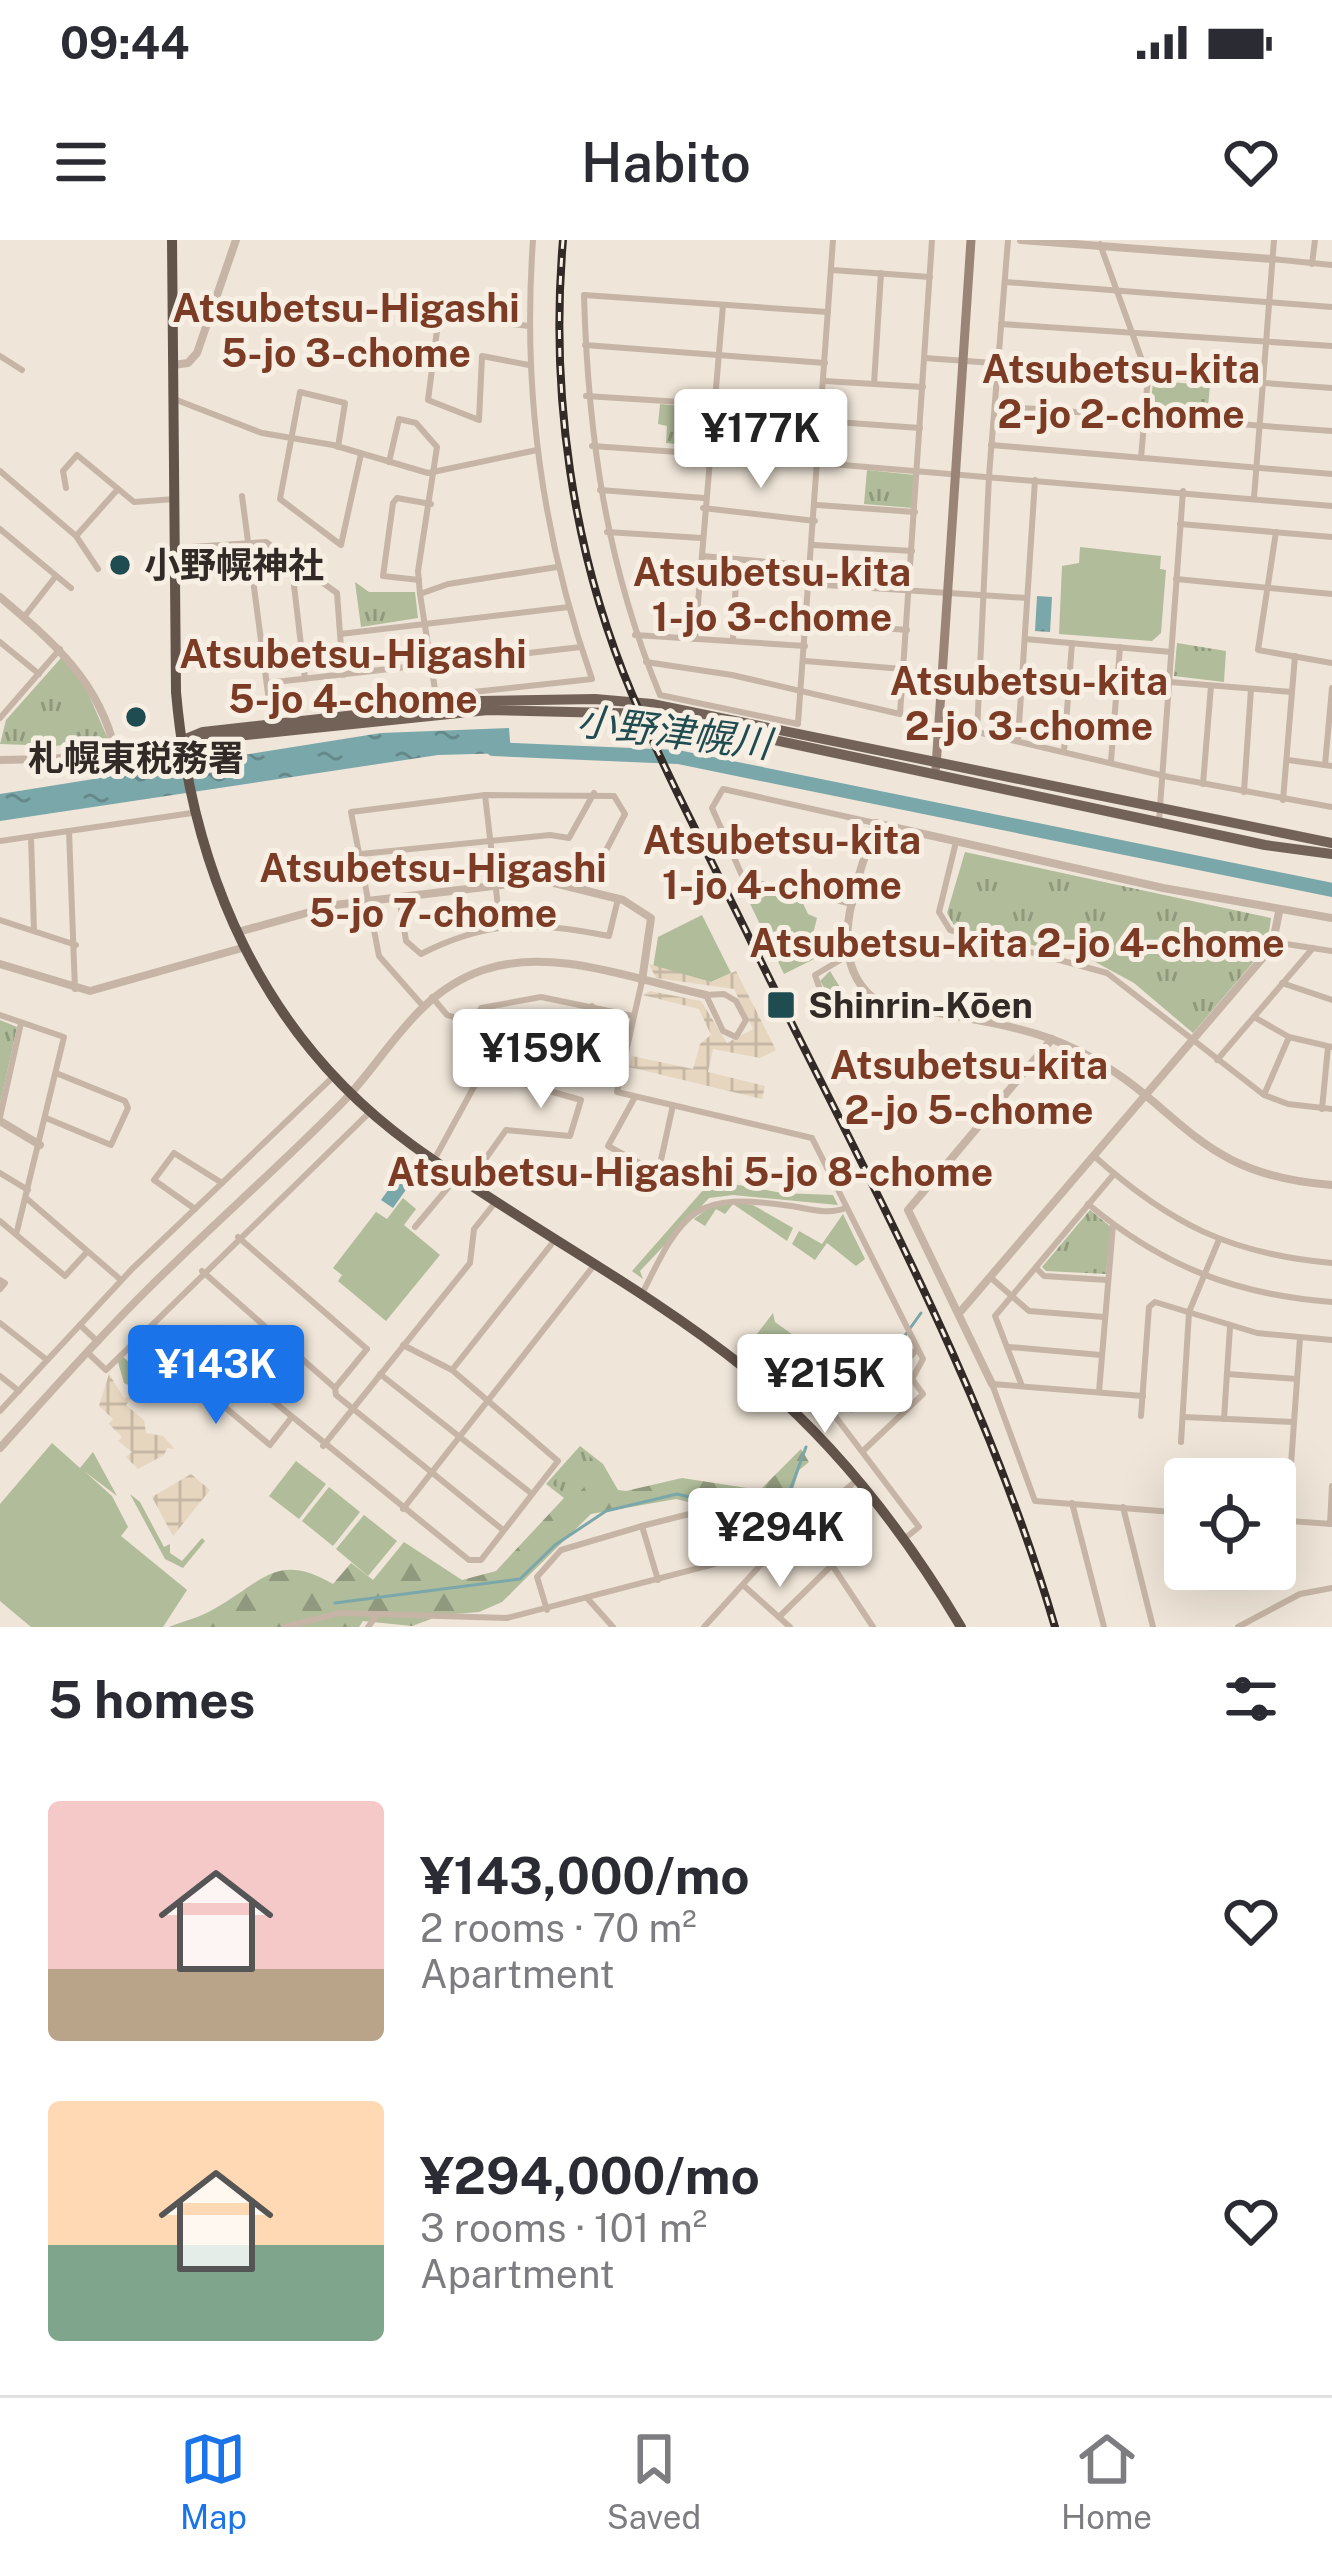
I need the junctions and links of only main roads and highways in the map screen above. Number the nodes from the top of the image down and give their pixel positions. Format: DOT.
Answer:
graph roads {
  1 [pos="172,240"];
  2 [pos="971,240"];
  3 [pos="181,740"];
  4 [pos="936,767"];
  5 [pos="1159,816"];
  6 [pos="1332,843"];
  7 [pos="1332,854"];
  8 [pos="957,1625"];
  1 -- 3 [label="highway"];
  2 -- 4 [label="main road"];
  3 -- 4 [label="main road"];
  3 -- 4 [label="main road"];
  3 -- 8 [label="highway"];
  4 -- 5 [label="main road"];
  5 -- 6 [label="main road"];
  5 -- 7 [label="main road"];
}
